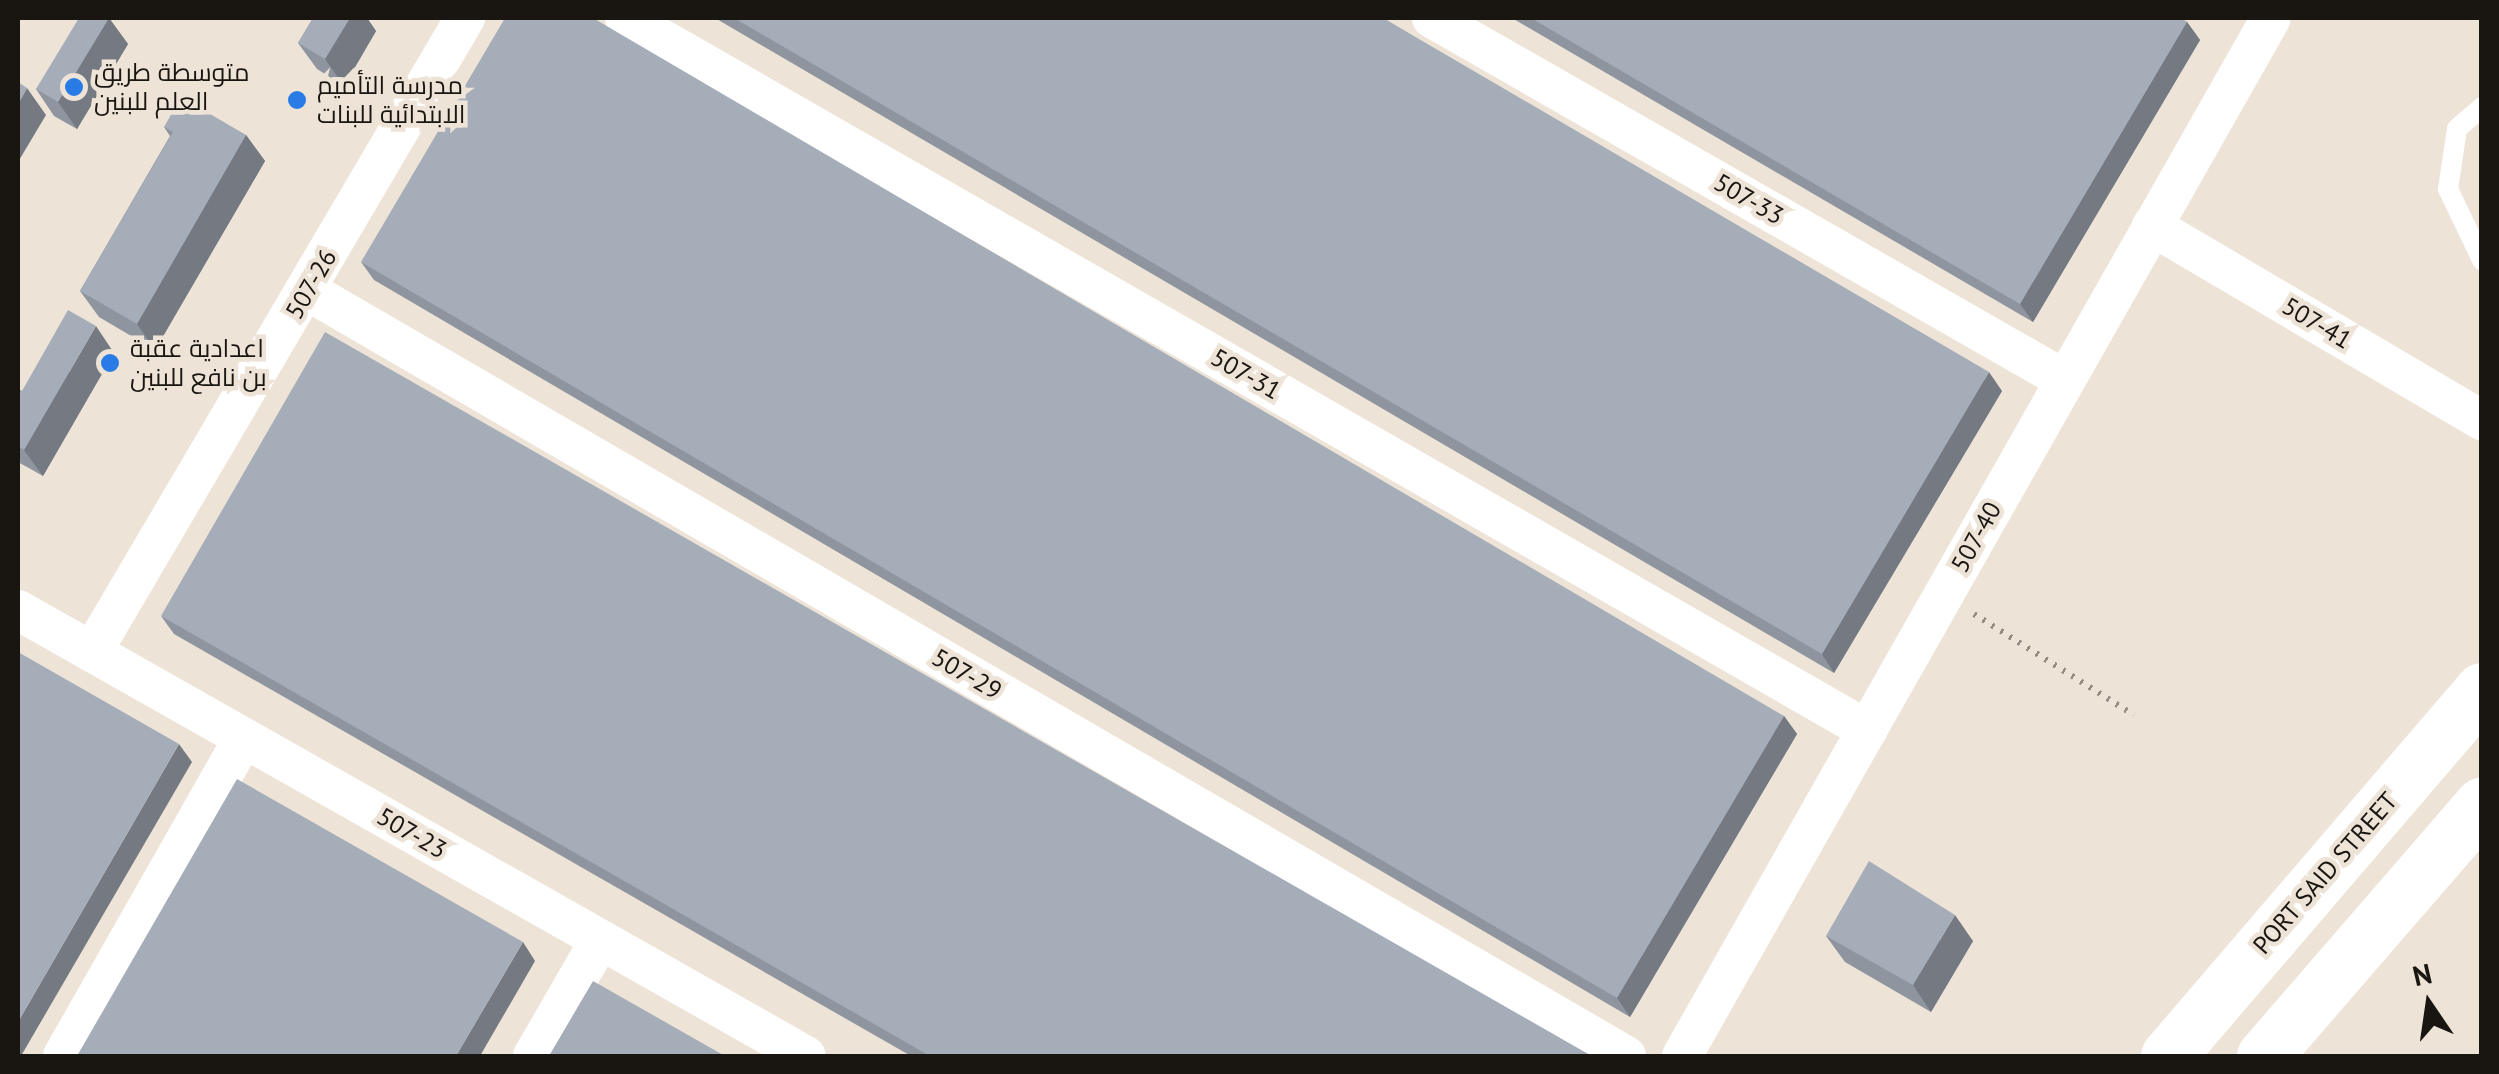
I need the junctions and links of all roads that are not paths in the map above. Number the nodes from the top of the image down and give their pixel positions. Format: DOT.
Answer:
graph roads {
  1 [pos="465,18"];
  2 [pos="625,18"];
  3 [pos="1432,18"];
  4 [pos="2266,19"];
  5 [pos="2482,106"];
  6 [pos="2152,226"];
  7 [pos="2482,260"];
  8 [pos="308,291"];
  9 [pos="2065,380"];
  10 [pos="2482,420"];
  11 [pos="18,610"];
  12 [pos="92,652"];
  13 [pos="2482,690"];
  14 [pos="1867,730"];
  15 [pos="244,738"];
  16 [pos="2482,804"];
  17 [pos="600,940"];
  18 [pos="63,1056"];
  19 [pos="533,1056"];
  20 [pos="806,1056"];
  21 [pos="1626,1056"];
  22 [pos="1682,1056"];
  23 [pos="2168,1056"];
  24 [pos="2264,1056"];
  1 -- 8 [label="street, 507-26"];
  2 -- 14 [label="street, 507-31"];
  3 -- 9 [label="street, 507-33"];
  4 -- 6 [label="street, 507-40"];
  5 -- 7 [label="lane"];
  6 -- 9 [label="street, 507-40"];
  6 -- 10 [label="street, 507-41"];
  8 -- 12 [label="street, 507-26"];
  8 -- 21 [label="street, 507-29"];
  9 -- 14 [label="street, 507-40"];
  11 -- 12 [label="street, 507-23"];
  12 -- 15 [label="street, 507-23"];
  13 -- 23 [label="main road, PORT SAID STREET"];
  14 -- 22 [label="street, 507-40"];
  15 -- 17 [label="street, 507-23"];
  15 -- 18 [label="street"];
  16 -- 24 [label="main road"];
  17 -- 19 [label="street"];
  17 -- 20 [label="street, 507-23"];
}
